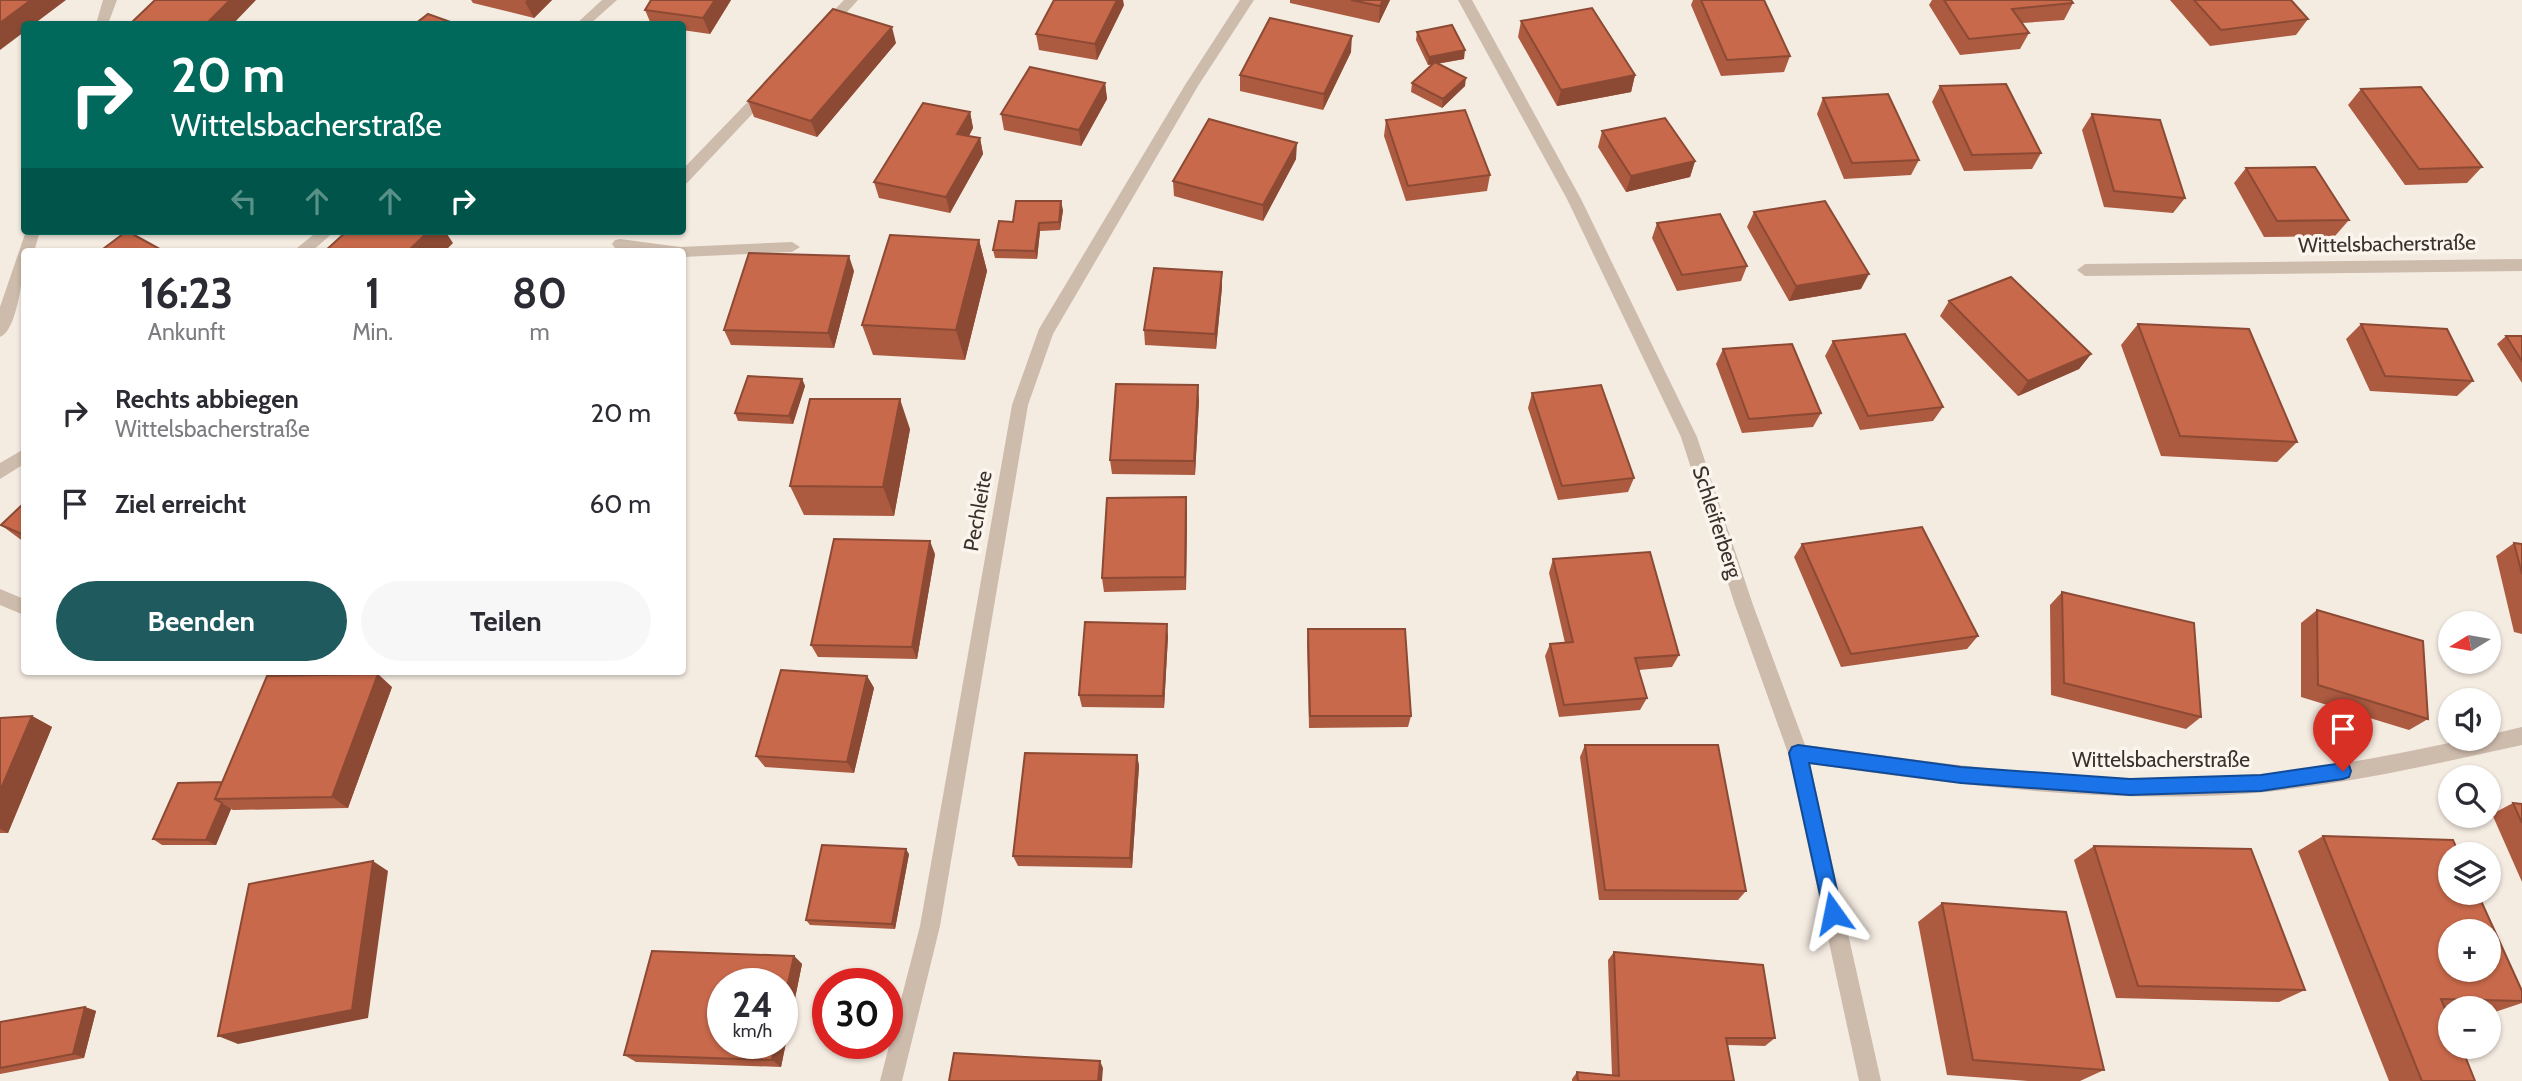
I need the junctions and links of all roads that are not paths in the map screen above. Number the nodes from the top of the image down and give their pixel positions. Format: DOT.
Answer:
graph roads {
  1 [pos="110,0"];
  2 [pos="610,0"];
  3 [pos="851,0"];
  4 [pos="1247,0"];
  5 [pos="1465,0"];
  6 [pos="103,21"];
  7 [pos="586,21"];
  8 [pos="814,40"];
  9 [pos="776,79"];
  10 [pos="686,174"];
  11 [pos="323,235"];
  12 [pos="629,235"];
  13 [pos="792,247"];
  14 [pos="305,248"];
  15 [pos="616,248"];
  16 [pos="686,252"];
  17 [pos="2522,265"];
  18 [pos="21,266"];
  19 [pos="2085,270"];
  20 [pos="0,331"];
  21 [pos="21,458"];
  22 [pos="0,472"];
  23 [pos="0,597"];
  24 [pos="21,606"];
  25 [pos="2522,736"];
  26 [pos="1798,753"];
  27 [pos="891,1081"];
  28 [pos="1870,1081"];
  1 -- 6 [label="street"];
  2 -- 7 [label="street"];
  3 -- 8 [label="street"];
  4 -- 27 [label="street, Pechleite"];
  5 -- 26 [label="street, Schleiferberg"];
  9 -- 10 [label="street"];
  11 -- 14 [label="street"];
  12 -- 15 [label="street"];
  13 -- 16 [label="street"];
  17 -- 19 [label="street, Wittelsbacherstraße"];
  18 -- 20 [label="street"];
  21 -- 22 [label="street"];
  23 -- 24 [label="street"];
  25 -- 26 [label="street, Wittelsbacherstraße"];
  26 -- 28 [label="street, Schleiferberg"];
}
